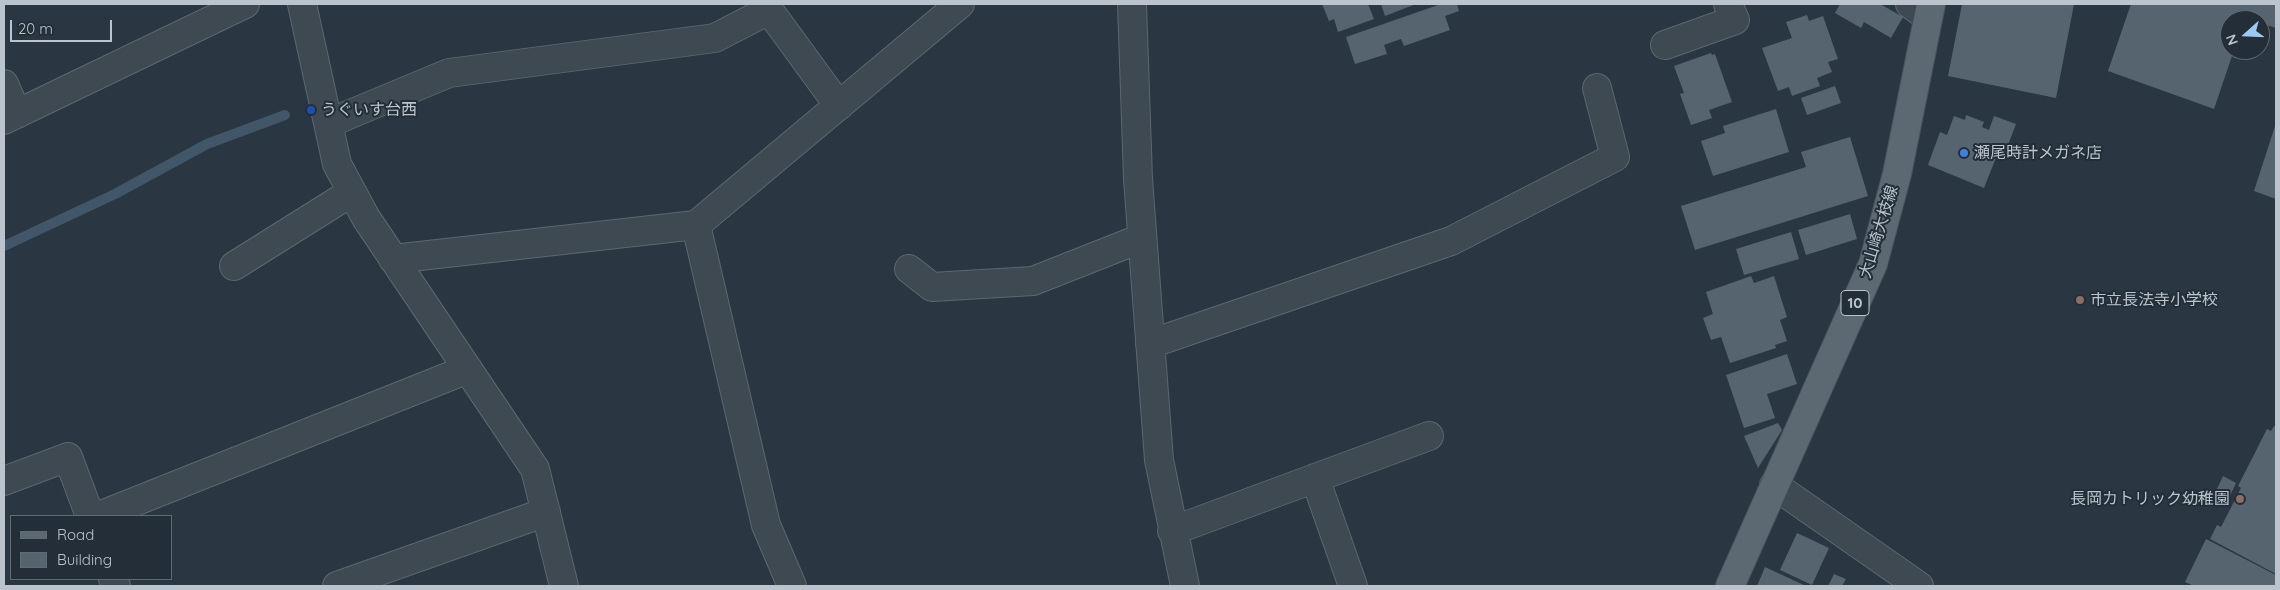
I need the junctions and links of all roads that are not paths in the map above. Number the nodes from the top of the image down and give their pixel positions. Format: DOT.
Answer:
graph roads {
  1 [pos="245,4"];
  2 [pos="302,4"];
  3 [pos="960,4"];
  4 [pos="1132,4"];
  5 [pos="1728,4"];
  6 [pos="1923,8"];
  7 [pos="1665,45"];
  8 [pos="4,84"];
  9 [pos="1597,88"];
  10 [pos="839,106"];
  11 [pos="10,117"];
  12 [pos="329,123"];
  13 [pos="352,192"];
  14 [pos="696,224"];
  15 [pos="1142,238"];
  16 [pos="393,259"];
  17 [pos="234,266"];
  18 [pos="909,269"];
  19 [pos="1150,344"];
  20 [pos="468,369"];
  21 [pos="1429,436"];
  22 [pos="1315,478"];
  23 [pos="4,481"];
  24 [pos="1774,485"];
  25 [pos="546,512"];
  26 [pos="90,515"];
  27 [pos="102,515"];
  28 [pos="1172,531"];
  29 [pos="337,586"];
  30 [pos="564,586"];
  31 [pos="792,586"];
  32 [pos="1185,586"];
  33 [pos="1353,586"];
  34 [pos="1730,586"];
  35 [pos="1919,586"];
  1 -- 11 [label="street"];
  2 -- 12 [label="street"];
  3 -- 10 [label="street"];
  4 -- 15 [label="street"];
  5 -- 7 [label="street"];
  6 -- 24 [label="main road, 大山崎大枝線 / 10"];
  8 -- 11 [label="street"];
  9 -- 19 [label="street"];
  10 -- 12 [label="street"];
  10 -- 14 [label="street"];
  12 -- 13 [label="street"];
  13 -- 16 [label="street"];
  13 -- 17 [label="street"];
  14 -- 16 [label="street"];
  14 -- 31 [label="street"];
  15 -- 18 [label="street"];
  15 -- 19 [label="street"];
  16 -- 20 [label="street"];
  19 -- 28 [label="street"];
  20 -- 25 [label="street"];
  20 -- 27 [label="street"];
  21 -- 22 [label="street"];
  22 -- 28 [label="street"];
  22 -- 33 [label="street"];
  23 -- 26 [label="street"];
  24 -- 34 [label="main road, 大山崎大枝線 / 10"];
  24 -- 35 [label="street"];
  25 -- 29 [label="street"];
  25 -- 30 [label="street"];
  28 -- 32 [label="street"];
}
